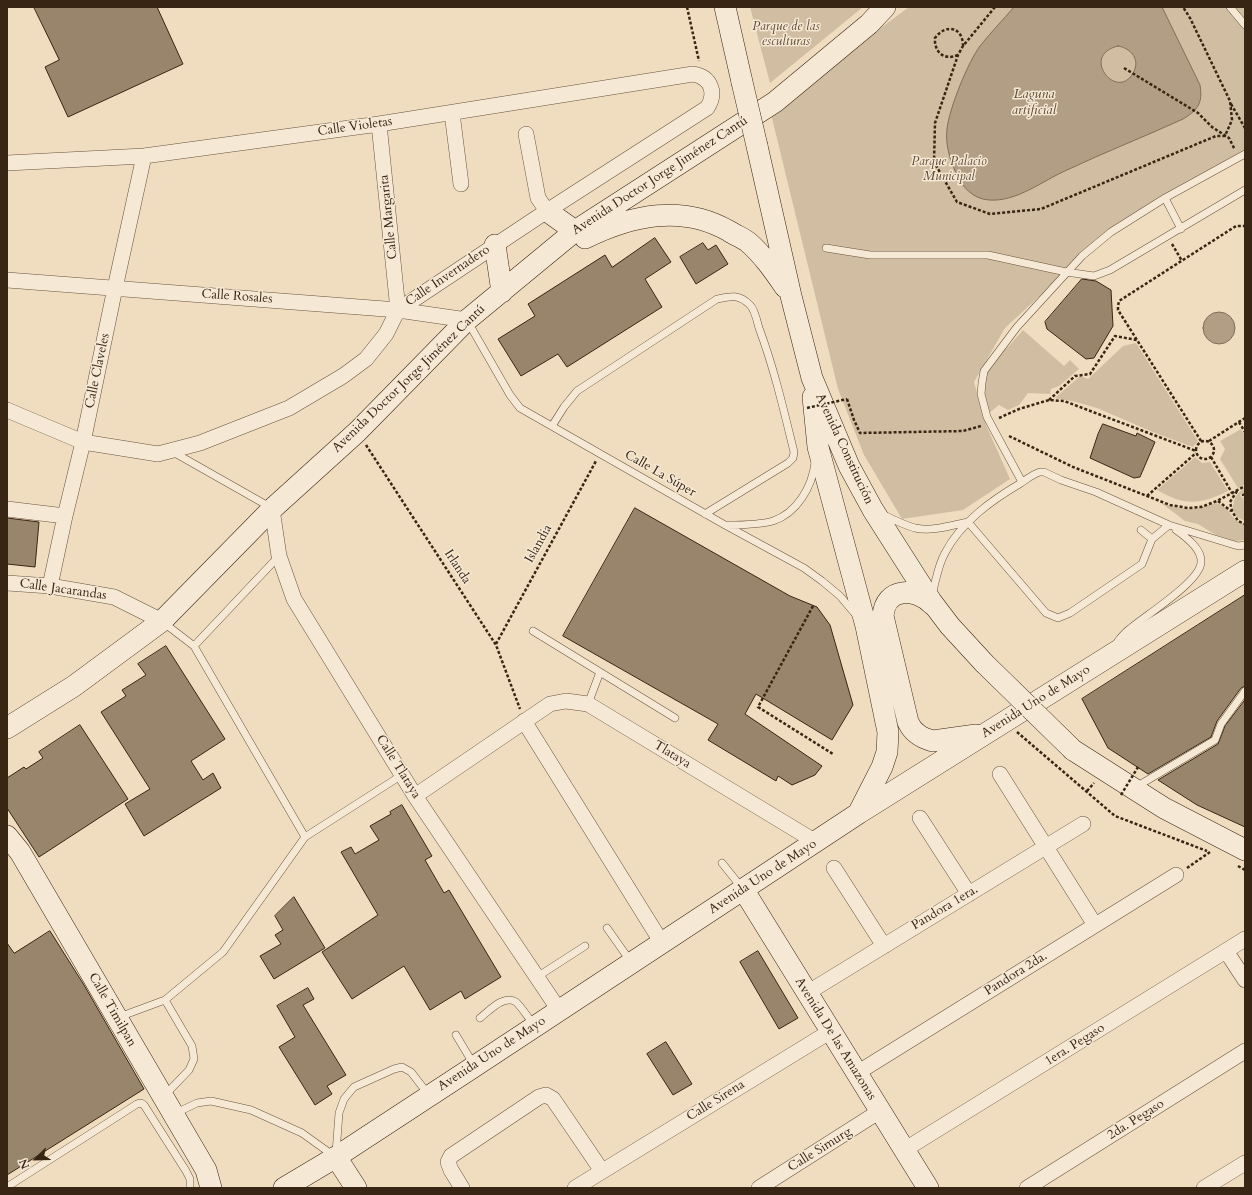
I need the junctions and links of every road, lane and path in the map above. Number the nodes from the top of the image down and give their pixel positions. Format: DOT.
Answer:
graph roads {
  1 [pos="687,7"];
  2 [pos="725,7"];
  3 [pos="885,7"];
  4 [pos="995,7"];
  5 [pos="1183,7"];
  6 [pos="1230,7"];
  7 [pos="1245,25"];
  8 [pos="963,46"];
  9 [pos="958,54"];
  10 [pos="1124,68"];
  11 [pos="702,75"];
  12 [pos="1230,102"];
  13 [pos="452,113"];
  14 [pos="379,124"];
  15 [pos="1245,128"];
  16 [pos="526,134"];
  17 [pos="1225,136"];
  18 [pos="144,156"];
  19 [pos="1242,156"];
  20 [pos="7,163"];
  21 [pos="461,184"];
  22 [pos="1245,190"];
  23 [pos="1165,198"];
  24 [pos="547,211"];
  25 [pos="1245,226"];
  26 [pos="1181,229"];
  27 [pos="575,231"];
  28 [pos="1168,236"];
  29 [pos="495,245"];
  30 [pos="826,248"];
  31 [pos="545,257"];
  32 [pos="1182,261"];
  33 [pos="1066,272"];
  34 [pos="7,280"];
  35 [pos="115,288"];
  36 [pos="502,292"];
  37 [pos="791,296"];
  38 [pos="398,310"];
  39 [pos="467,320"];
  40 [pos="1138,340"];
  41 [pos="812,378"];
  42 [pos="1049,400"];
  43 [pos="807,408"];
  44 [pos="7,410"];
  45 [pos="1245,418"];
  46 [pos="1238,422"];
  47 [pos="992,425"];
  48 [pos="552,426"];
  49 [pos="357,432"];
  50 [pos="1245,432"];
  51 [pos="1209,441"];
  52 [pos="83,442"];
  53 [pos="1201,442"];
  54 [pos="818,447"];
  55 [pos="171,451"];
  56 [pos="1196,452"];
  57 [pos="600,453"];
  58 [pos="1211,457"];
  59 [pos="1022,482"];
  60 [pos="1245,486"];
  61 [pos="1238,490"];
  62 [pos="1232,493"];
  63 [pos="1245,494"];
  64 [pos="1147,496"];
  65 [pos="1245,498"];
  66 [pos="1217,501"];
  67 [pos="272,508"];
  68 [pos="7,509"];
  69 [pos="873,510"];
  70 [pos="1232,511"];
  71 [pos="705,514"];
  72 [pos="65,516"];
  73 [pos="968,522"];
  74 [pos="1245,524"];
  75 [pos="725,525"];
  76 [pos="1169,525"];
  77 [pos="1141,530"];
  78 [pos="1152,539"];
  79 [pos="1245,545"];
  80 [pos="279,556"];
  81 [pos="1245,571"];
  82 [pos="13,584"];
  83 [pos="50,586"];
  84 [pos="7,597"];
  85 [pos="933,604"];
  86 [pos="813,606"];
  87 [pos="162,621"];
  88 [pos="866,626"];
  89 [pos="533,631"];
  90 [pos="496,645"];
  91 [pos="194,646"];
  92 [pos="1095,666"];
  93 [pos="600,672"];
  94 [pos="1245,691"];
  95 [pos="588,704"];
  96 [pos="675,718"];
  97 [pos="524,721"];
  98 [pos="1005,721"];
  99 [pos="7,728"];
  100 [pos="983,735"];
  101 [pos="833,754"];
  102 [pos="1138,767"];
  103 [pos="1000,774"];
  104 [pos="402,775"];
  105 [pos="1096,780"];
  106 [pos="1087,791"];
  107 [pos="1127,792"];
  108 [pos="415,796"];
  109 [pos="859,813"];
  110 [pos="920,818"];
  111 [pos="1083,824"];
  112 [pos="7,836"];
  113 [pos="305,837"];
  114 [pos="816,842"];
  115 [pos="1046,847"];
  116 [pos="1210,852"];
  117 [pos="1217,856"];
  118 [pos="1238,856"];
  119 [pos="722,863"];
  120 [pos="834,868"];
  121 [pos="1245,870"];
  122 [pos="1176,875"];
  123 [pos="743,889"];
  124 [pos="969,894"];
  125 [pos="1095,925"];
  126 [pos="607,928"];
  127 [pos="1245,939"];
  128 [pos="662,943"];
  129 [pos="585,946"];
  130 [pos="884,946"];
  131 [pos="1226,951"];
  132 [pos="631,962"];
  133 [pos="537,977"];
  134 [pos="1245,980"];
  135 [pos="807,992"];
  136 [pos="165,1000"];
  137 [pos="559,1010"];
  138 [pos="117,1018"];
  139 [pos="480,1018"];
  140 [pos="535,1026"];
  141 [pos="830,1031"];
  142 [pos="456,1035"];
  143 [pos="1245,1052"];
  144 [pos="475,1066"];
  145 [pos="857,1073"];
  146 [pos="429,1095"];
  147 [pos="163,1097"];
  148 [pos="880,1111"];
  149 [pos="173,1114"];
  150 [pos="904,1150"];
  151 [pos="336,1157"];
  152 [pos="1245,1163"];
  153 [pos="602,1171"];
  154 [pos="7,1187"];
  155 [pos="190,1188"];
  156 [pos="211,1188"];
  157 [pos="284,1188"];
  158 [pos="356,1188"];
  159 [pos="462,1188"];
  160 [pos="575,1188"];
  161 [pos="759,1188"];
  162 [pos="928,1188"];
  163 [pos="1027,1188"];
  164 [pos="1204,1188"];
  1 -- 11 [label="path"];
  2 -- 37 [label="main road, Avenida Constitución, bridge"];
  3 -- 27 [label="main road, Avenida Doctor Jorge Jiménez Cantú"];
  4 -- 8 [label="path"];
  5 -- 12 [label="path"];
  6 -- 7 [label="lane"];
  8 -- 9 [label="path"];
  8 -- 9 [label="path"];
  9 -- 17 [label="path"];
  10 -- 17 [label="path"];
  11 -- 13 [label="street, Calle Violetas"];
  11 -- 24 [label="street, Calle Invernadero"];
  12 -- 15 [label="path"];
  12 -- 17 [label="path"];
  13 -- 14 [label="street, Calle Violetas"];
  13 -- 21 [label="street"];
  14 -- 18 [label="street, Calle Violetas"];
  14 -- 38 [label="street, Calle Margarita"];
  16 -- 24 [label="street"];
  17 -- 19 [label="path"];
  18 -- 20 [label="street, Calle Violetas"];
  18 -- 35 [label="street, Calle Claveles"];
  19 -- 23 [label="lane"];
  22 -- 26 [label="lane"];
  23 -- 26 [label="lane"];
  23 -- 33 [label="lane"];
  24 -- 27 [label="main road"];
  24 -- 29 [label="street, Calle Invernadero"];
  25 -- 32 [label="path"];
  26 -- 28 [label="lane"];
  27 -- 31 [label="main road, Avenida Doctor Jorge Jiménez Cantú"];
  28 -- 32 [label="path"];
  28 -- 33 [label="lane"];
  29 -- 36 [label="main road"];
  29 -- 38 [label="street, Calle Invernadero"];
  30 -- 33 [label="lane"];
  31 -- 36 [label="main road, Avenida Doctor Jorge Jiménez Cantú"];
  31 -- 37 [label="main road"];
  32 -- 40 [label="path"];
  33 -- 47 [label="lane"];
  34 -- 35 [label="street, Calle Rosales"];
  35 -- 38 [label="street, Calle Rosales"];
  35 -- 52 [label="street, Calle Claveles"];
  36 -- 39 [label="main road, Avenida Doctor Jorge Jiménez Cantú"];
  37 -- 41 [label="main road, Avenida Constitución"];
  38 -- 39 [label="street, Calle Rosales"];
  38 -- 55 [label="street, Calle Invernadero"];
  39 -- 48 [label="lane, Calle La Súper"];
  39 -- 49 [label="main road, Avenida Doctor Jorge Jiménez Cantú"];
  40 -- 42 [label="path"];
  40 -- 53 [label="path"];
  41 -- 54 [label="main road"];
  41 -- 69 [label="main road, Avenida Constitución"];
  42 -- 47 [label="path"];
  42 -- 56 [label="path"];
  43 -- 47 [label="path, bridge"];
  44 -- 52 [label="street, Calle Invernadero"];
  45 -- 46 [label="path"];
  46 -- 50 [label="path"];
  46 -- 51 [label="path"];
  47 -- 59 [label="lane"];
  47 -- 64 [label="path"];
  48 -- 57 [label="lane, Calle La Súper"];
  48 -- 71 [label="lane"];
  49 -- 67 [label="main road, Avenida Doctor Jorge Jiménez Cantú"];
  49 -- 90 [label="path, Irlanda"];
  51 -- 53 [label="path"];
  51 -- 58 [label="path"];
  52 -- 55 [label="street, Calle Invernadero"];
  52 -- 72 [label="street, Calle Claveles"];
  53 -- 56 [label="path"];
  54 -- 75 [label="lane"];
  54 -- 88 [label="main road"];
  55 -- 67 [label="lane"];
  56 -- 58 [label="path"];
  56 -- 64 [label="path"];
  57 -- 71 [label="lane, Calle La Súper"];
  57 -- 90 [label="path, Islandia"];
  58 -- 62 [label="path"];
  59 -- 73 [label="lane"];
  59 -- 76 [label="lane"];
  60 -- 61 [label="path"];
  61 -- 62 [label="path"];
  61 -- 70 [label="path"];
  62 -- 66 [label="path"];
  63 -- 65 [label="path"];
  64 -- 66 [label="path"];
  66 -- 70 [label="path"];
  67 -- 80 [label="street, Calle Tlataya"];
  67 -- 87 [label="main road, Avenida Doctor Jorge Jiménez Cantú"];
  68 -- 72 [label="street"];
  69 -- 73 [label="lane"];
  69 -- 85 [label="main road, Avenida Constitución"];
  70 -- 74 [label="path"];
  71 -- 75 [label="lane, Calle La Súper"];
  72 -- 83 [label="street, Calle Claveles"];
  73 -- 78 [label="lane"];
  73 -- 85 [label="lane"];
  75 -- 88 [label="lane, Calle La Súper"];
  76 -- 78 [label="lane"];
  76 -- 79 [label="lane"];
  76 -- 92 [label="lane"];
  77 -- 78 [label="lane"];
  80 -- 91 [label="lane"];
  80 -- 104 [label="street, Calle Tlataya"];
  81 -- 92 [label="main road, Avenida Uno de Mayo"];
  82 -- 83 [label="street, Calle Jacarandas"];
  82 -- 84 [label="street"];
  83 -- 87 [label="street, Calle Jacarandas"];
  85 -- 100 [label="main road"];
  85 -- 107 [label="main road, Avenida Constitución, bridge"];
  86 -- 101 [label="path"];
  87 -- 91 [label="lane"];
  87 -- 99 [label="main road, Avenida Doctor Jorge Jiménez Cantú"];
  88 -- 109 [label="main road"];
  89 -- 93 [label="lane"];
  90 -- 97 [label="path, Irlanda"];
  91 -- 113 [label="lane"];
  92 -- 98 [label="main road, Avenida Uno de Mayo"];
  93 -- 95 [label="lane"];
  93 -- 96 [label="lane"];
  94 -- 107 [label="lane"];
  95 -- 97 [label="street, Tlataya"];
  95 -- 114 [label="street, Tlataya"];
  97 -- 108 [label="street, Tlataya"];
  97 -- 128 [label="street"];
  98 -- 100 [label="main road, Avenida Uno de Mayo"];
  98 -- 106 [label="path"];
  100 -- 109 [label="main road, Avenida Uno de Mayo"];
  102 -- 107 [label="path, bridge"];
  103 -- 115 [label="street"];
  104 -- 108 [label="street, Calle Tlataya"];
  104 -- 113 [label="lane"];
  105 -- 106 [label="path"];
  106 -- 116 [label="path"];
  107 -- 118 [label="main road, Avenida Constitución"];
  108 -- 133 [label="street, Calle Tlataya"];
  109 -- 114 [label="main road, Avenida Uno de Mayo"];
  110 -- 124 [label="street"];
  111 -- 115 [label="street, Pandora 1era."];
  112 -- 138 [label="main road, Calle Timilpan"];
  113 -- 136 [label="lane"];
  114 -- 123 [label="main road, Avenida Uno de Mayo"];
  115 -- 124 [label="street, Pandora 1era."];
  115 -- 125 [label="street"];
  116 -- 117 [label="path"];
  116 -- 122 [label="path"];
  118 -- 121 [label="path"];
  119 -- 123 [label="lane"];
  120 -- 130 [label="street"];
  122 -- 125 [label="street, Pandora 2da."];
  123 -- 128 [label="main road, Avenida Uno de Mayo"];
  123 -- 135 [label="main road, Avenida De las Amazonas"];
  124 -- 130 [label="street, Pandora 1era."];
  125 -- 145 [label="street, Pandora 2da."];
  126 -- 132 [label="lane"];
  127 -- 131 [label="street, 1era. Pegaso"];
  128 -- 132 [label="main road, Avenida Uno de Mayo"];
  129 -- 133 [label="lane"];
  130 -- 135 [label="street, Pandora 1era."];
  131 -- 134 [label="street"];
  131 -- 150 [label="street, 1era. Pegaso"];
  132 -- 137 [label="main road, Avenida Uno de Mayo"];
  133 -- 137 [label="street, Calle Tlataya"];
  135 -- 141 [label="main road, Avenida De las Amazonas"];
  136 -- 138 [label="lane"];
  136 -- 147 [label="lane"];
  137 -- 140 [label="main road, Avenida Uno de Mayo"];
  138 -- 147 [label="main road, Calle Timilpan"];
  139 -- 140 [label="lane"];
  140 -- 144 [label="main road, Avenida Uno de Mayo"];
  141 -- 145 [label="main road, Avenida De las Amazonas"];
  141 -- 153 [label="street, Calle Sirena"];
  142 -- 144 [label="lane"];
  143 -- 163 [label="street, 2da. Pegaso"];
  144 -- 146 [label="main road, Avenida Uno de Mayo"];
  145 -- 148 [label="main road, Avenida De las Amazonas"];
  146 -- 151 [label="main road, Avenida Uno de Mayo"];
  146 -- 151 [label="lane"];
  147 -- 149 [label="main road, Calle Timilpan"];
  148 -- 150 [label="main road, Avenida De las Amazonas"];
  148 -- 161 [label="street, Calle Simurg"];
  149 -- 151 [label="lane"];
  149 -- 156 [label="main road, Calle Timilpan"];
  150 -- 162 [label="main road, Avenida De las Amazonas"];
  151 -- 157 [label="main road, Avenida Uno de Mayo"];
  151 -- 158 [label="main road"];
  152 -- 164 [label="street"];
  153 -- 159 [label="street"];
  153 -- 160 [label="street, Calle Sirena"];
  154 -- 155 [label="lane"];
}
